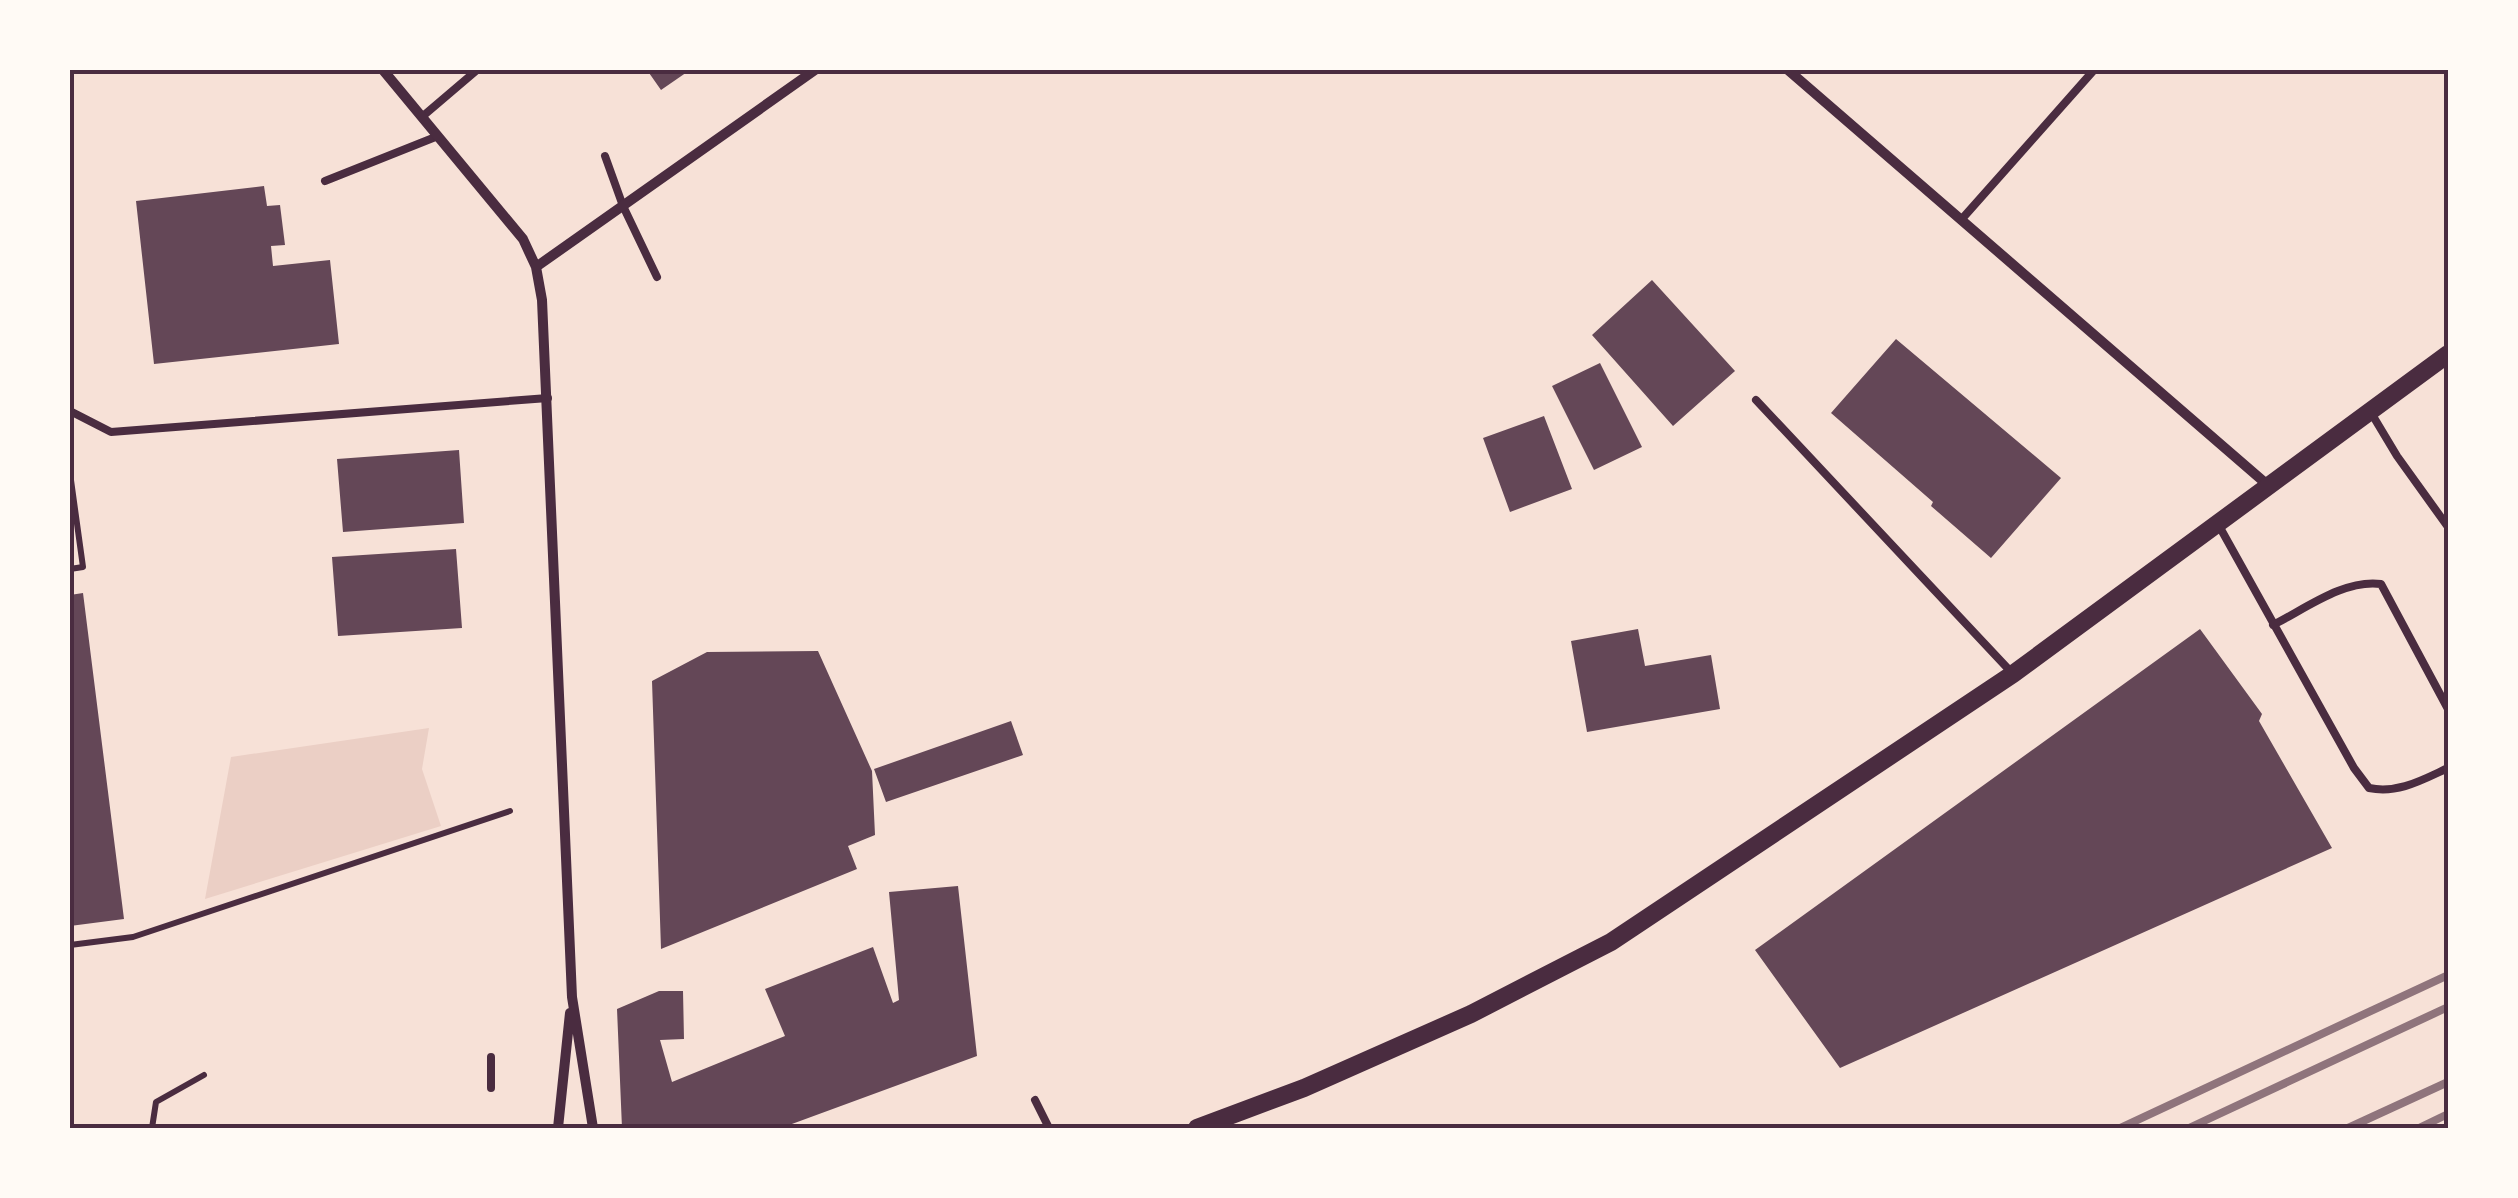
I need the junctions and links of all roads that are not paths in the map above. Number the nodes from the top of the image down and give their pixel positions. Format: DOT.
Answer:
graph roads {
  1 [pos="383,70"];
  2 [pos="476,70"];
  3 [pos="815,70"];
  4 [pos="1788,70"];
  5 [pos="2094,70"];
  6 [pos="423,116"];
  7 [pos="438,136"];
  8 [pos="605,156"];
  9 [pos="324,181"];
  10 [pos="623,206"];
  11 [pos="1961,220"];
  12 [pos="536,267"];
  13 [pos="657,277"];
  14 [pos="2448,354"];
  15 [pos="548,398"];
  16 [pos="1756,400"];
  17 [pos="2370,410"];
  18 [pos="70,411"];
  19 [pos="2270,487"];
  20 [pos="2218,524"];
  21 [pos="2448,528"];
  22 [pos="2273,625"];
  23 [pos="2012,674"];
  24 [pos="2448,709"];
  25 [pos="2448,768"];
  26 [pos="572,997"];
  27 [pos="491,1057"];
  28 [pos="491,1088"];
  29 [pos="1035,1100"];
  30 [pos="558,1128"];
  31 [pos="594,1128"];
  32 [pos="1049,1128"];
  33 [pos="1197,1128"];
  1 -- 6 [label="street"];
  2 -- 6 [label="lane"];
  3 -- 10 [label="street"];
  4 -- 11 [label="street"];
  5 -- 11 [label="lane"];
  6 -- 7 [label="street"];
  7 -- 9 [label="lane"];
  7 -- 12 [label="street"];
  8 -- 10 [label="lane"];
  10 -- 12 [label="street"];
  10 -- 13 [label="lane"];
  11 -- 19 [label="street"];
  12 -- 15 [label="street"];
  14 -- 17 [label="street"];
  15 -- 18 [label="lane"];
  15 -- 26 [label="street"];
  16 -- 23 [label="lane"];
  17 -- 19 [label="street"];
  17 -- 21 [label="lane"];
  19 -- 20 [label="street"];
  20 -- 22 [label="lane"];
  20 -- 23 [label="street"];
  22 -- 24 [label="lane"];
  22 -- 25 [label="lane"];
  23 -- 33 [label="street"];
  26 -- 30 [label="street"];
  26 -- 31 [label="street"];
  27 -- 28 [label="lane"];
  29 -- 32 [label="lane"];
}
